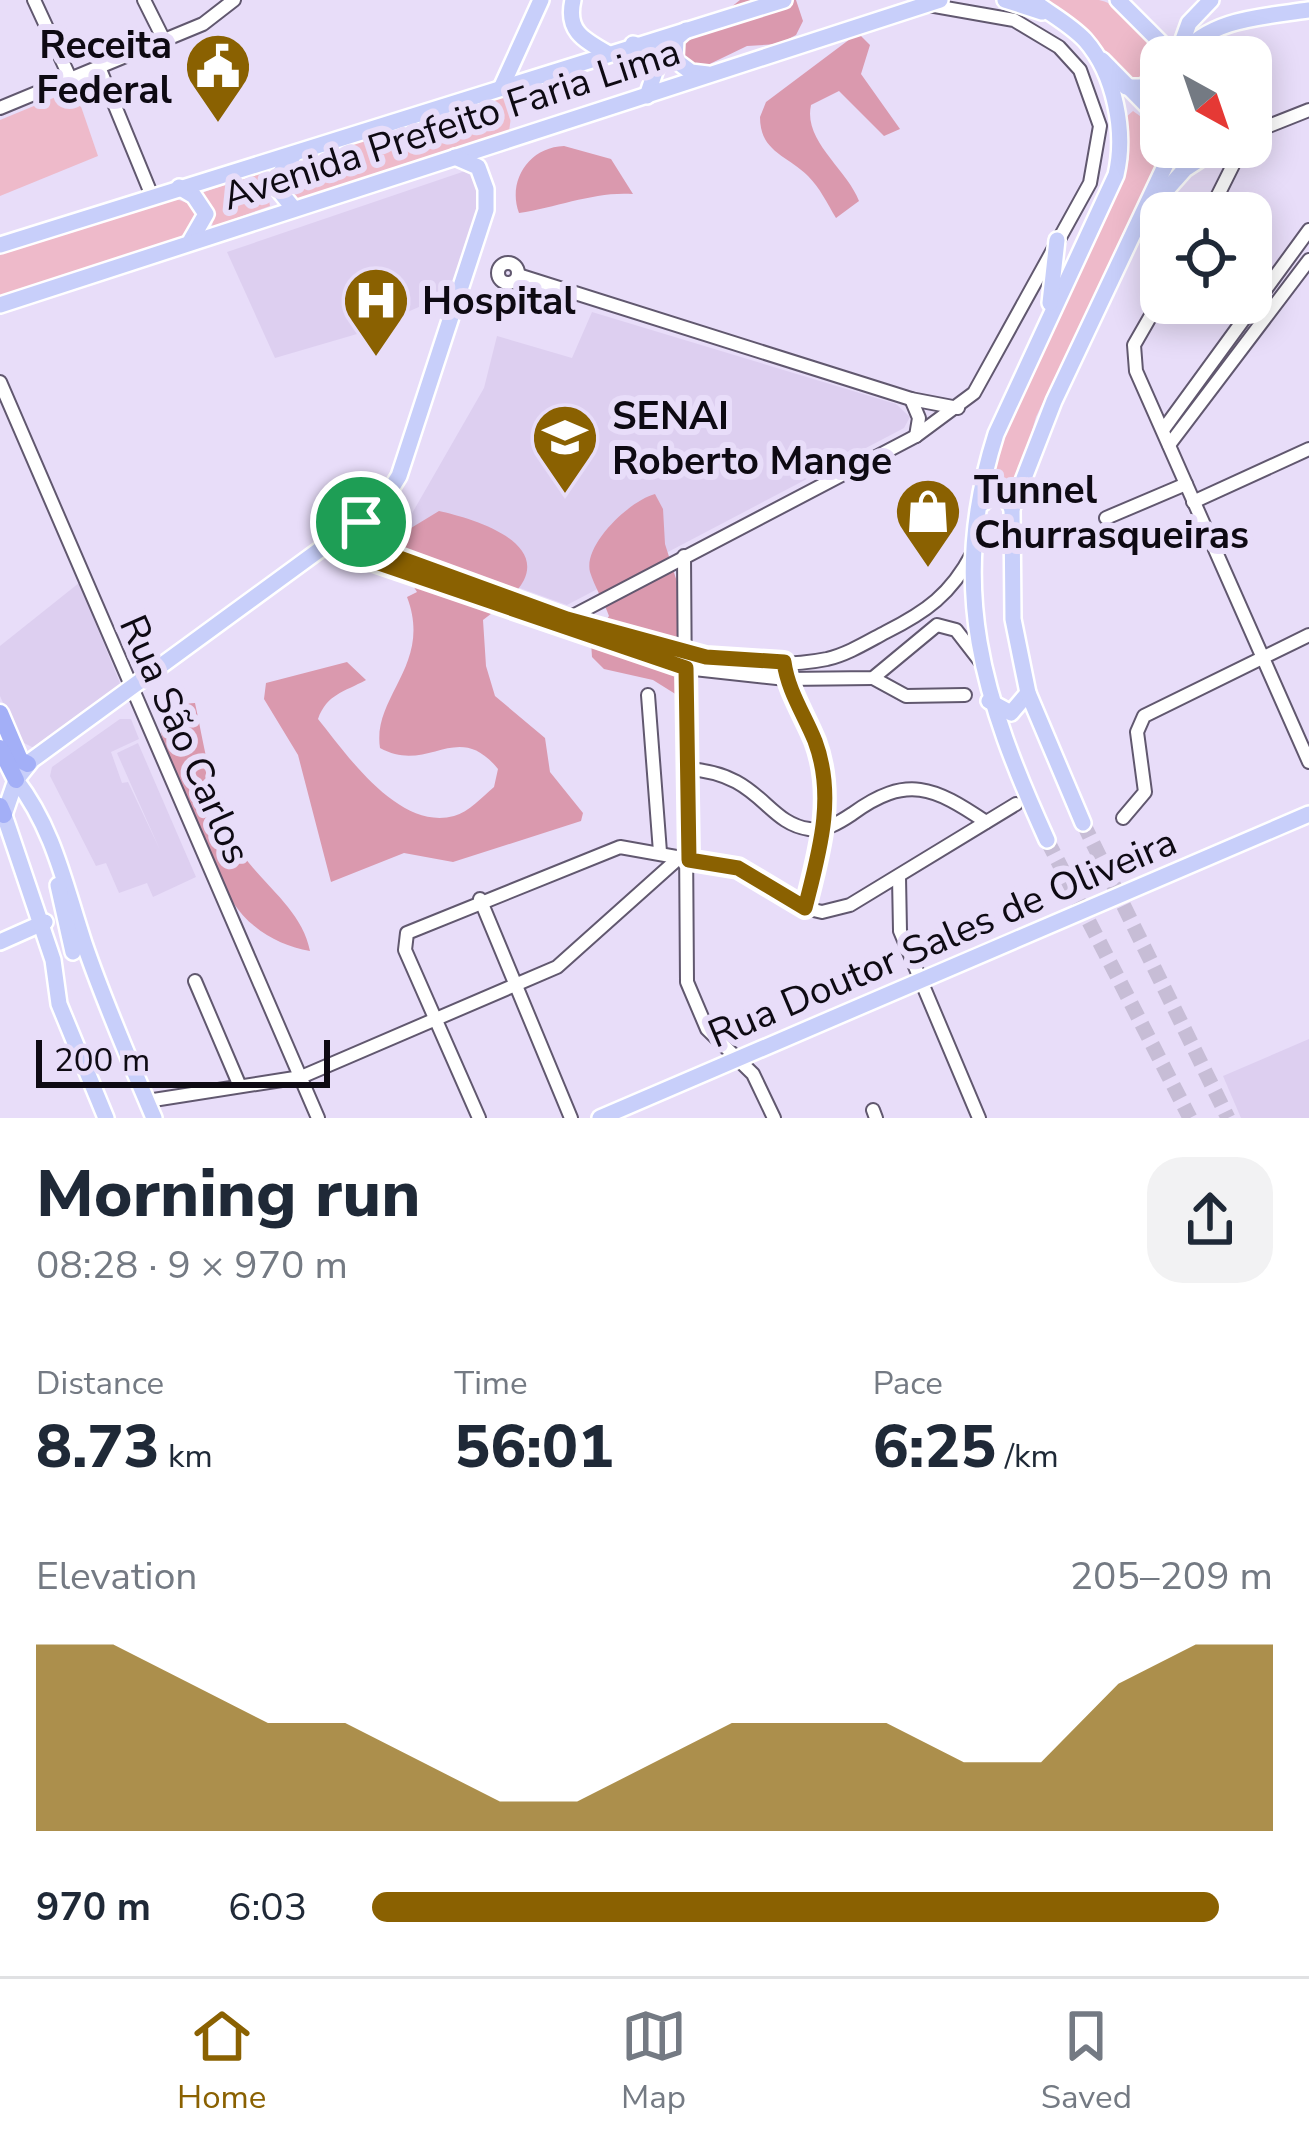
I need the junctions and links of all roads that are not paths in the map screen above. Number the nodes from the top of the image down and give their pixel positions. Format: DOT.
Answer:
graph roads {
  1 [pos="34,0"];
  2 [pos="144,0"];
  3 [pos="234,0"];
  4 [pos="541,0"];
  5 [pos="784,0"];
  6 [pos="884,0"];
  7 [pos="940,0"];
  8 [pos="1005,0"];
  9 [pos="1033,0"];
  10 [pos="1118,0"];
  11 [pos="1211,0"];
  12 [pos="768,4"];
  13 [pos="916,5"];
  14 [pos="865,7"];
  15 [pos="571,9"];
  16 [pos="1309,10"];
  17 [pos="1050,14"];
  18 [pos="853,25"];
  19 [pos="688,28"];
  20 [pos="1155,36"];
  21 [pos="1184,36"];
  22 [pos="1198,36"];
  23 [pos="164,40"];
  24 [pos="633,44"];
  25 [pos="1089,44"];
  26 [pos="607,53"];
  27 [pos="99,67"];
  28 [pos="712,74"];
  29 [pos="71,80"];
  30 [pos="502,86"];
  31 [pos="1126,87"];
  32 [pos="1140,87"];
  33 [pos="646,96"];
  34 [pos="1140,100"];
  35 [pos="0,108"];
  36 [pos="1309,110"];
  37 [pos="1272,125"];
  38 [pos="296,154"];
  39 [pos="455,157"];
  40 [pos="1188,168"];
  41 [pos="178,188"];
  42 [pos="1165,192"];
  43 [pos="152,196"];
  44 [pos="294,208"];
  45 [pos="1140,228"];
  46 [pos="1309,230"];
  47 [pos="191,240"];
  48 [pos="1057,240"];
  49 [pos="0,245"];
  50 [pos="1309,260"];
  51 [pos="518,275"];
  52 [pos="0,305"];
  53 [pos="1049,312"];
  54 [pos="1146,324"];
  55 [pos="0,382"];
  56 [pos="911,399"];
  57 [pos="933,403"];
  58 [pos="959,408"];
  59 [pos="934,426"];
  60 [pos="1172,426"];
  61 [pos="916,436"];
  62 [pos="1309,449"];
  63 [pos="1186,484"];
  64 [pos="1193,502"];
  65 [pos="1012,509"];
  66 [pos="977,516"];
  67 [pos="1106,518"];
  68 [pos="361,522"];
  69 [pos="343,538"];
  70 [pos="972,554"];
  71 [pos="684,556"];
  72 [pos="567,619"];
  73 [pos="1309,635"];
  74 [pos="686,651"];
  75 [pos="1262,656"];
  76 [pos="980,661"];
  77 [pos="784,662"];
  78 [pos="686,668"];
  79 [pos="872,678"];
  80 [pos="786,679"];
  81 [pos="131,691"];
  82 [pos="965,694"];
  83 [pos="1028,694"];
  84 [pos="648,695"];
  85 [pos="989,701"];
  86 [pos="0,713"];
  87 [pos="0,748"];
  88 [pos="1309,763"];
  89 [pos="687,769"];
  90 [pos="22,772"];
  91 [pos="1016,804"];
  92 [pos="2,811"];
  93 [pos="1309,814"];
  94 [pos="1123,818"];
  95 [pos="986,822"];
  96 [pos="1083,823"];
  97 [pos="825,828"];
  98 [pos="1047,840"];
  99 [pos="54,847"];
  100 [pos="660,852"];
  101 [pos="685,859"];
  102 [pos="899,877"];
  103 [pos="480,899"];
  104 [pos="805,908"];
  105 [pos="44,923"];
  106 [pos="0,942"];
  107 [pos="73,952"];
  108 [pos="195,981"];
  109 [pos="918,982"];
  110 [pos="518,984"];
  111 [pos="59,1004"];
  112 [pos="434,1019"];
  113 [pos="79,1027"];
  114 [pos="742,1060"];
  115 [pos="301,1077"];
  116 [pos="238,1084"];
  117 [pos="147,1101"];
  118 [pos="618,1114"];
  119 [pos="106,1118"];
  120 [pos="154,1118"];
  121 [pos="318,1118"];
  122 [pos="479,1118"];
  123 [pos="571,1118"];
  124 [pos="600,1118"];
  125 [pos="773,1118"];
  126 [pos="980,1118"];
  1 -- 29 [label="street"];
  2 -- 23 [label="street"];
  3 -- 23 [label="street"];
  4 -- 30 [label="main road"];
  5 -- 12 [label="main road, Avenida Prefeito Faria Lima"];
  6 -- 13 [label="main road"];
  7 -- 13 [label="main road, Avenida Prefeito Faria Lima"];
  8 -- 17 [label="main road"];
  9 -- 17 [label="main road"];
  10 -- 20 [label="main road"];
  11 -- 21 [label="main road"];
  12 -- 19 [label="main road, Avenida Prefeito Faria Lima"];
  13 -- 18 [label="main road, Avenida Prefeito Faria Lima"];
  13 -- 48 [label="street"];
  14 -- 18 [label="main road"];
  15 -- 26 [label="main road"];
  16 -- 22 [label="main road"];
  17 -- 25 [label="main road"];
  18 -- 28 [label="main road, Avenida Prefeito Faria Lima"];
  19 -- 24 [label="main road, Avenida Prefeito Faria Lima"];
  19 -- 28 [label="main road"];
  23 -- 27 [label="street"];
  24 -- 26 [label="main road, Avenida Prefeito Faria Lima"];
  24 -- 33 [label="main road"];
  25 -- 31 [label="main road"];
  25 -- 53 [label="main road"];
  26 -- 30 [label="main road, Avenida Prefeito Faria Lima"];
  27 -- 29 [label="street"];
  27 -- 43 [label="street"];
  28 -- 33 [label="main road, Avenida Prefeito Faria Lima"];
  29 -- 35 [label="street"];
  30 -- 38 [label="main road, Avenida Prefeito Faria Lima"];
  31 -- 32 [label="main road"];
  31 -- 34 [label="main road"];
  33 -- 39 [label="main road, Avenida Prefeito Faria Lima"];
  36 -- 37 [label="street"];
  38 -- 41 [label="main road, Avenida Prefeito Faria Lima"];
  38 -- 44 [label="main road"];
  39 -- 44 [label="main road, Avenida Prefeito Faria Lima"];
  39 -- 68 [label="main road"];
  40 -- 42 [label="main road"];
  41 -- 43 [label="main road, Avenida Prefeito Faria Lima"];
  41 -- 47 [label="main road"];
  43 -- 49 [label="main road, Avenida Prefeito Faria Lima"];
  44 -- 47 [label="main road, Avenida Prefeito Faria Lima"];
  45 -- 65 [label="main road"];
  46 -- 60 [label="street"];
  47 -- 52 [label="main road, Avenida Prefeito Faria Lima"];
  48 -- 53 [label="main road"];
  48 -- 58 [label="street"];
  50 -- 60 [label="street"];
  51 -- 56 [label="street"];
  53 -- 66 [label="main road"];
  54 -- 60 [label="street"];
  55 -- 81 [label="street, Rua São Carlos"];
  56 -- 57 [label="street"];
  56 -- 61 [label="street"];
  57 -- 58 [label="street"];
  57 -- 59 [label="street"];
  58 -- 59 [label="street"];
  59 -- 61 [label="street"];
  60 -- 63 [label="street"];
  61 -- 71 [label="street"];
  62 -- 64 [label="street"];
  63 -- 64 [label="street"];
  63 -- 67 [label="street"];
  64 -- 75 [label="street"];
  65 -- 66 [label="main road"];
  65 -- 83 [label="main road"];
  66 -- 70 [label="main road"];
  68 -- 69 [label="main road"];
  68 -- 72 [label="street"];
  69 -- 78 [label="street"];
  69 -- 81 [label="main road"];
  70 -- 76 [label="main road"];
  70 -- 77 [label="street"];
  71 -- 72 [label="street"];
  71 -- 74 [label="street"];
  72 -- 74 [label="street"];
  73 -- 75 [label="street"];
  74 -- 77 [label="street"];
  74 -- 78 [label="street"];
  75 -- 88 [label="street"];
  75 -- 94 [label="street"];
  76 -- 79 [label="street"];
  76 -- 85 [label="main road"];
  77 -- 80 [label="street"];
  78 -- 80 [label="street"];
  78 -- 89 [label="street"];
  79 -- 80 [label="street"];
  79 -- 82 [label="street"];
  80 -- 97 [label="street"];
  81 -- 90 [label="main road"];
  81 -- 115 [label="street, Rua São Carlos"];
  83 -- 85 [label="main road"];
  83 -- 96 [label="main road"];
  84 -- 100 [label="street"];
  85 -- 98 [label="main road"];
  86 -- 90 [label="highway"];
  87 -- 90 [label="highway"];
  89 -- 97 [label="street"];
  89 -- 101 [label="street"];
  90 -- 92 [label="main road"];
  90 -- 99 [label="main road"];
  91 -- 95 [label="street"];
  92 -- 105 [label="main road"];
  93 -- 109 [label="main road, Rua Doutor Sales de Oliveira"];
  95 -- 97 [label="street"];
  95 -- 102 [label="street"];
  97 -- 104 [label="street"];
  99 -- 107 [label="main road"];
  99 -- 117 [label="main road"];
  100 -- 101 [label="street"];
  100 -- 103 [label="street"];
  101 -- 104 [label="street"];
  101 -- 110 [label="street"];
  101 -- 114 [label="street"];
  102 -- 104 [label="street"];
  102 -- 109 [label="street"];
  103 -- 110 [label="street"];
  103 -- 112 [label="street"];
  105 -- 106 [label="main road"];
  105 -- 111 [label="main road"];
  108 -- 116 [label="street"];
  109 -- 114 [label="main road, Rua Doutor Sales de Oliveira"];
  109 -- 126 [label="street"];
  110 -- 112 [label="street"];
  110 -- 123 [label="street"];
  111 -- 113 [label="main road"];
  111 -- 119 [label="main road"];
  112 -- 115 [label="street"];
  112 -- 122 [label="street"];
  114 -- 118 [label="main road, Rua Doutor Sales de Oliveira"];
  114 -- 125 [label="street"];
  115 -- 116 [label="street"];
  115 -- 121 [label="street, Rua São Carlos"];
  116 -- 117 [label="street"];
  117 -- 120 [label="main road"];
  118 -- 124 [label="main road, Rua Doutor Sales de Oliveira"];
}
